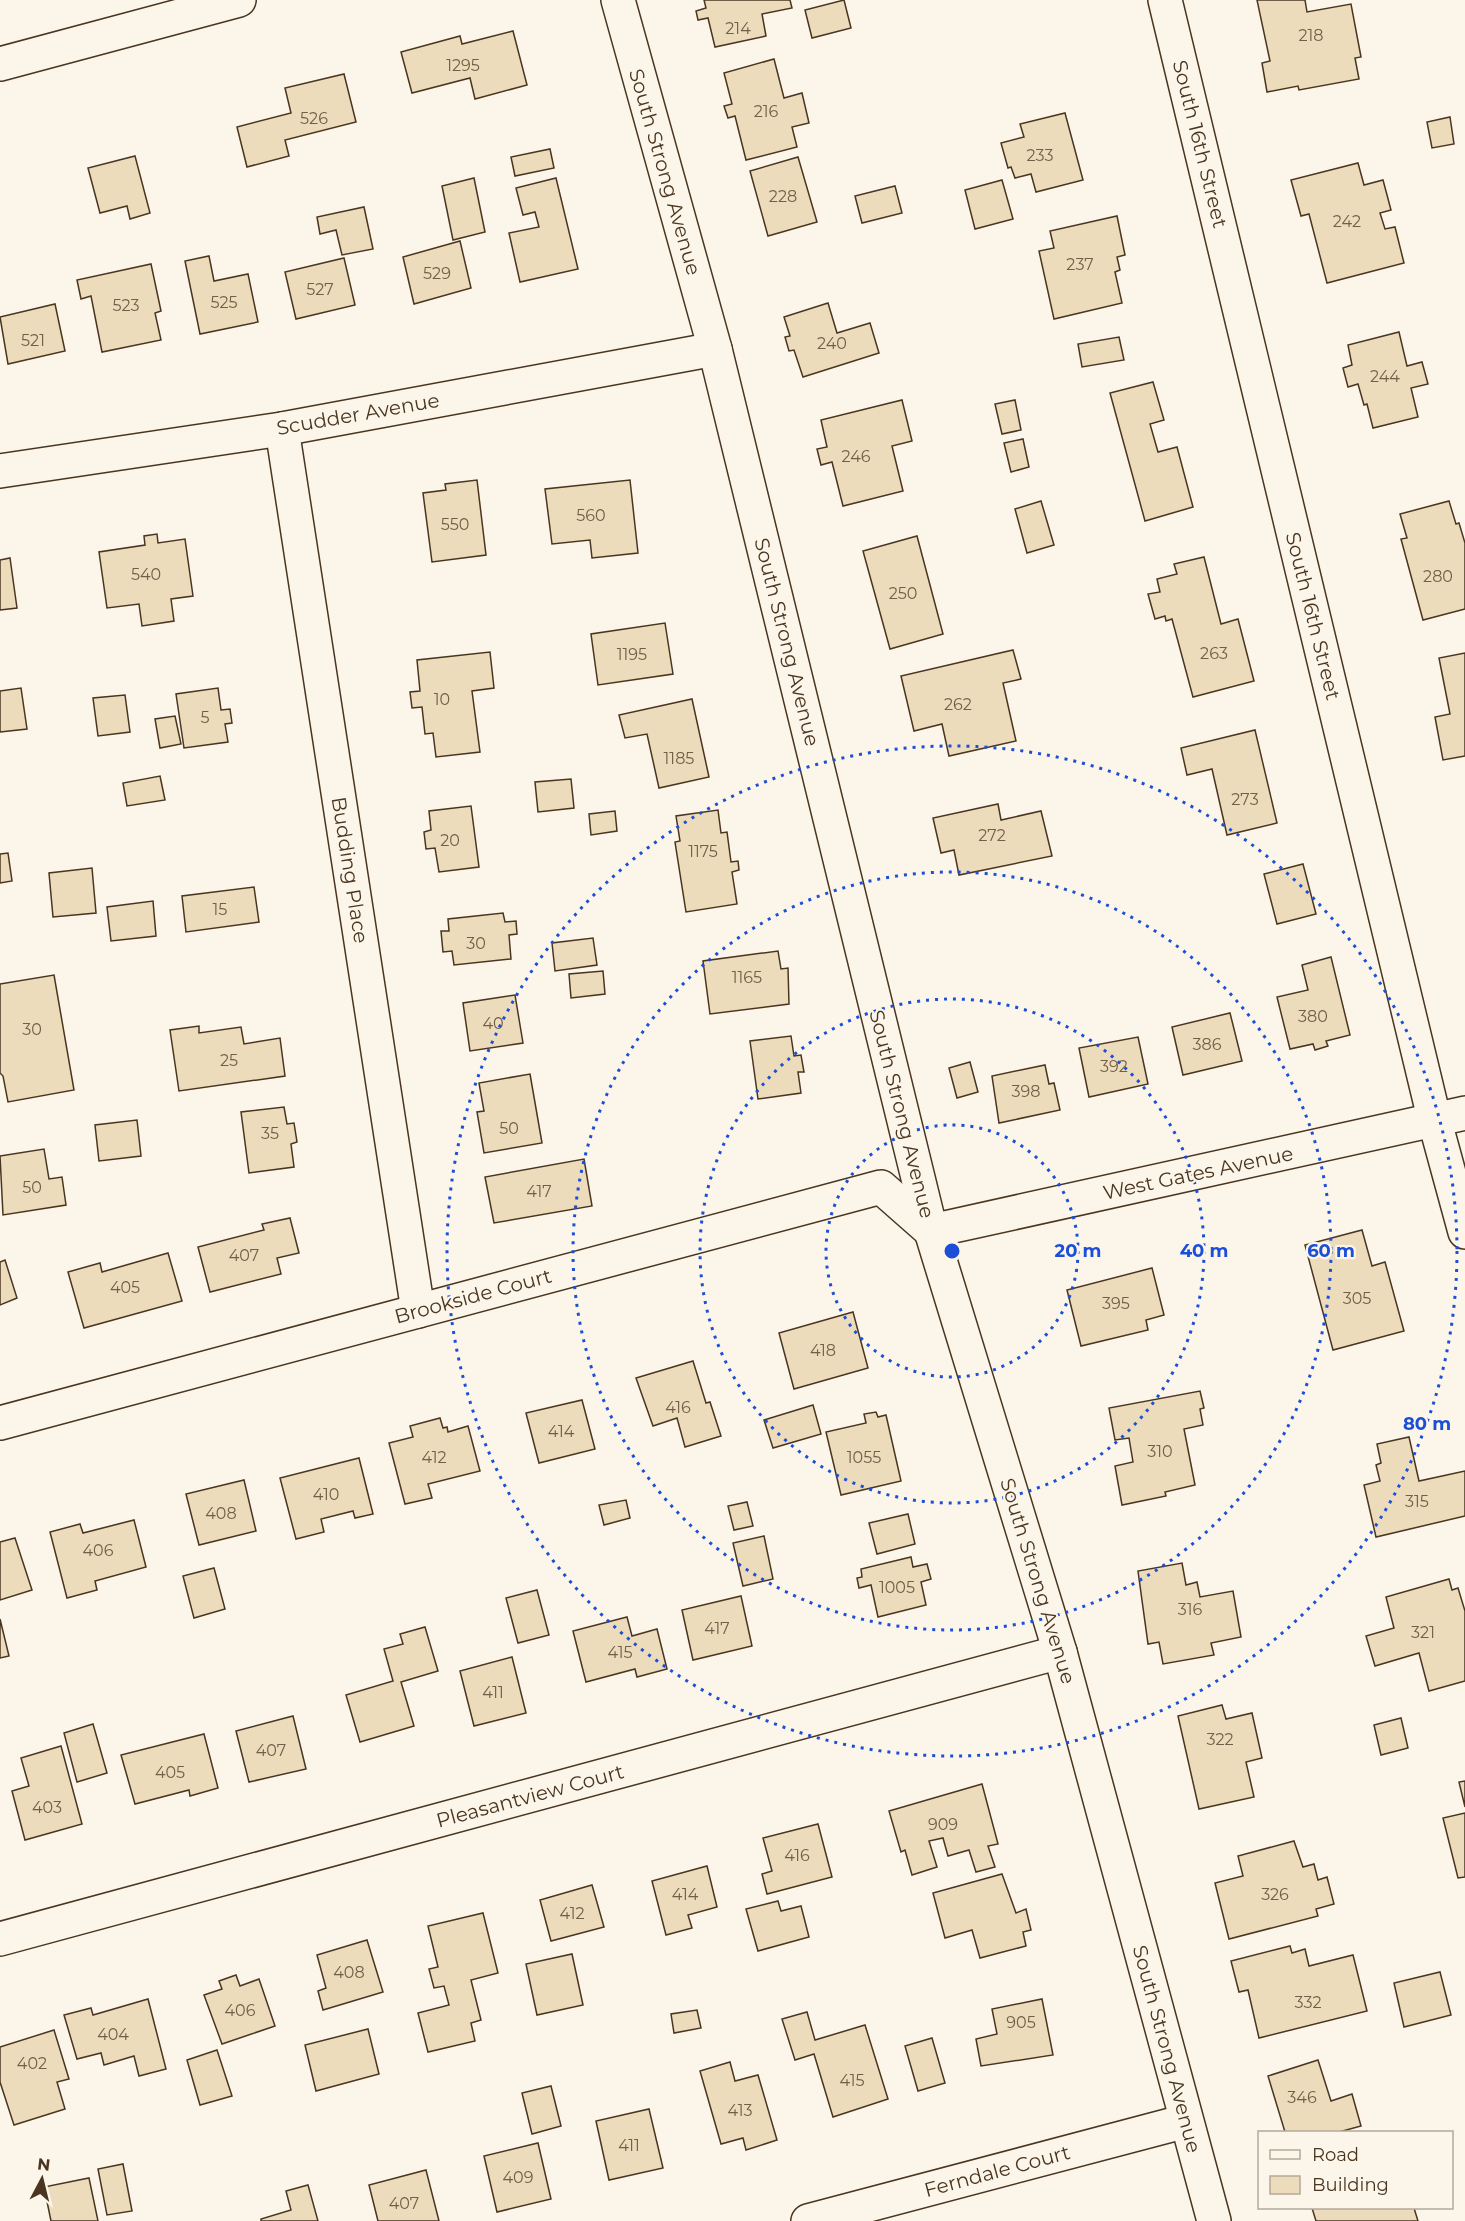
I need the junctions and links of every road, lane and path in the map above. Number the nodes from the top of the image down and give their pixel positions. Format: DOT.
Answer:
graph roads {
  1 [pos="239,0"];
  2 [pos="618,0"];
  3 [pos="1165,0"];
  4 [pos="0,64"];
  5 [pos="715,349"];
  6 [pos="282,429"];
  7 [pos="0,471"];
  8 [pos="1450,1117"];
  9 [pos="931,1231"];
  10 [pos="1465,1232"];
  11 [pos="418,1311"];
  12 [pos="0,1423"];
  13 [pos="1060,1652"];
  14 [pos="0,1939"];
  15 [pos="1186,2121"];
  16 [pos="808,2221"];
  17 [pos="1214,2221"];
  1 -- 4 [label="street"];
  2 -- 5 [label="street, South Strong Avenue"];
  3 -- 8 [label="street, South 16th Street"];
  5 -- 6 [label="street, Scudder Avenue"];
  5 -- 9 [label="street, South Strong Avenue"];
  6 -- 7 [label="street, Scudder Avenue"];
  6 -- 11 [label="street, Budding Place"];
  8 -- 9 [label="street, West Gates Avenue"];
  8 -- 10 [label="street, South 16th Street"];
  9 -- 11 [label="street, Brookside Court"];
  9 -- 13 [label="street, South Strong Avenue"];
  11 -- 12 [label="street, Brookside Court"];
  13 -- 14 [label="street, Pleasantview Court"];
  13 -- 15 [label="street, South Strong Avenue"];
  15 -- 16 [label="street, Ferndale Court"];
  15 -- 17 [label="street, South Strong Avenue"];
}
